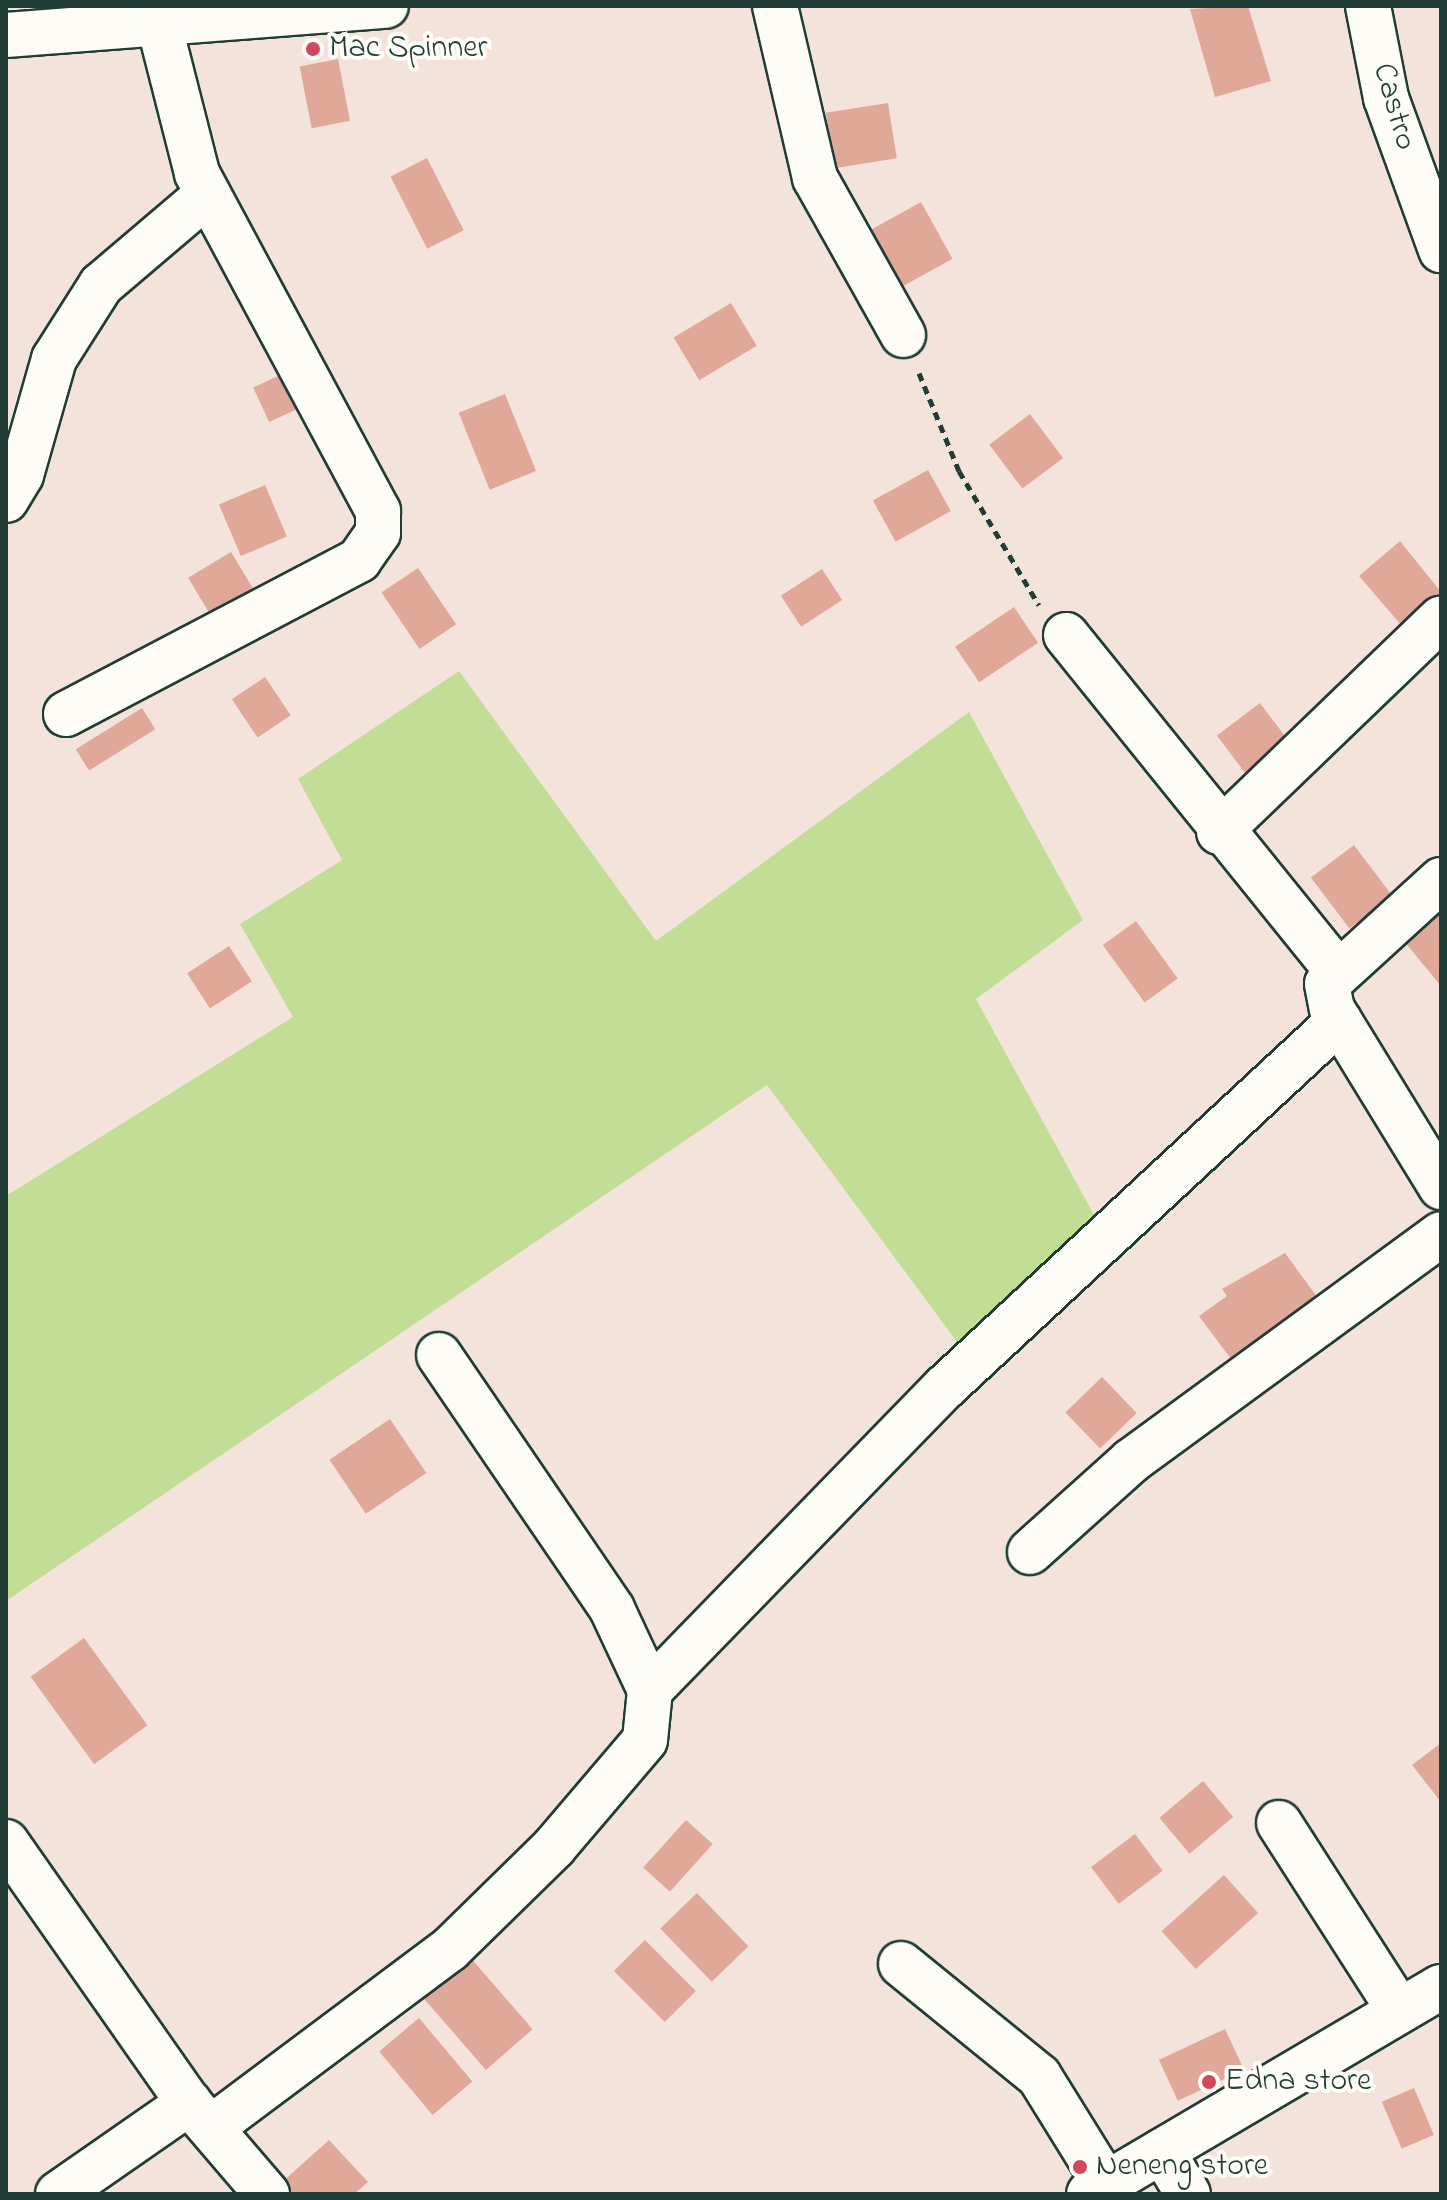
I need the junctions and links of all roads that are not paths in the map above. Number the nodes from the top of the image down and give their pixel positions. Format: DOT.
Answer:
graph roads {
  1 [pos="386,6"];
  2 [pos="775,6"];
  3 [pos="1368,6"];
  4 [pos="159,24"];
  5 [pos="6,35"];
  6 [pos="208,194"];
  7 [pos="1441,250"];
  8 [pos="903,335"];
  9 [pos="6,500"];
  10 [pos="1441,618"];
  11 [pos="1066,635"];
  12 [pos="66,714"];
  13 [pos="1219,832"];
  14 [pos="1441,880"];
  15 [pos="1339,973"];
  16 [pos="1339,1021"];
  17 [pos="1441,1187"];
  18 [pos="1441,1234"];
  19 [pos="439,1355"];
  20 [pos="1030,1552"];
  21 [pos="650,1690"];
  22 [pos="1279,1823"];
  23 [pos="6,1842"];
  24 [pos="901,1964"];
  25 [pos="1441,1987"];
  26 [pos="1397,2007"];
  27 [pos="200,2115"];
  28 [pos="1162,2151"];
  29 [pos="1098,2189"];
  30 [pos="58,2194"];
  31 [pos="267,2194"];
  32 [pos="1188,2194"];
  1 -- 4 [label="street"];
  2 -- 8 [label="street"];
  3 -- 7 [label="street, Castro"];
  4 -- 5 [label="street"];
  4 -- 6 [label="street"];
  6 -- 9 [label="street"];
  6 -- 12 [label="street"];
  10 -- 13 [label="street"];
  11 -- 13 [label="street"];
  13 -- 15 [label="street"];
  14 -- 15 [label="street"];
  15 -- 16 [label="street"];
  16 -- 17 [label="street"];
  16 -- 21 [label="street"];
  18 -- 20 [label="street"];
  19 -- 21 [label="street"];
  21 -- 27 [label="street"];
  22 -- 26 [label="street"];
  23 -- 27 [label="street"];
  24 -- 29 [label="street"];
  25 -- 26 [label="street"];
  26 -- 28 [label="street"];
  27 -- 30 [label="street"];
  27 -- 31 [label="street"];
  28 -- 29 [label="street"];
  28 -- 32 [label="street"];
}
